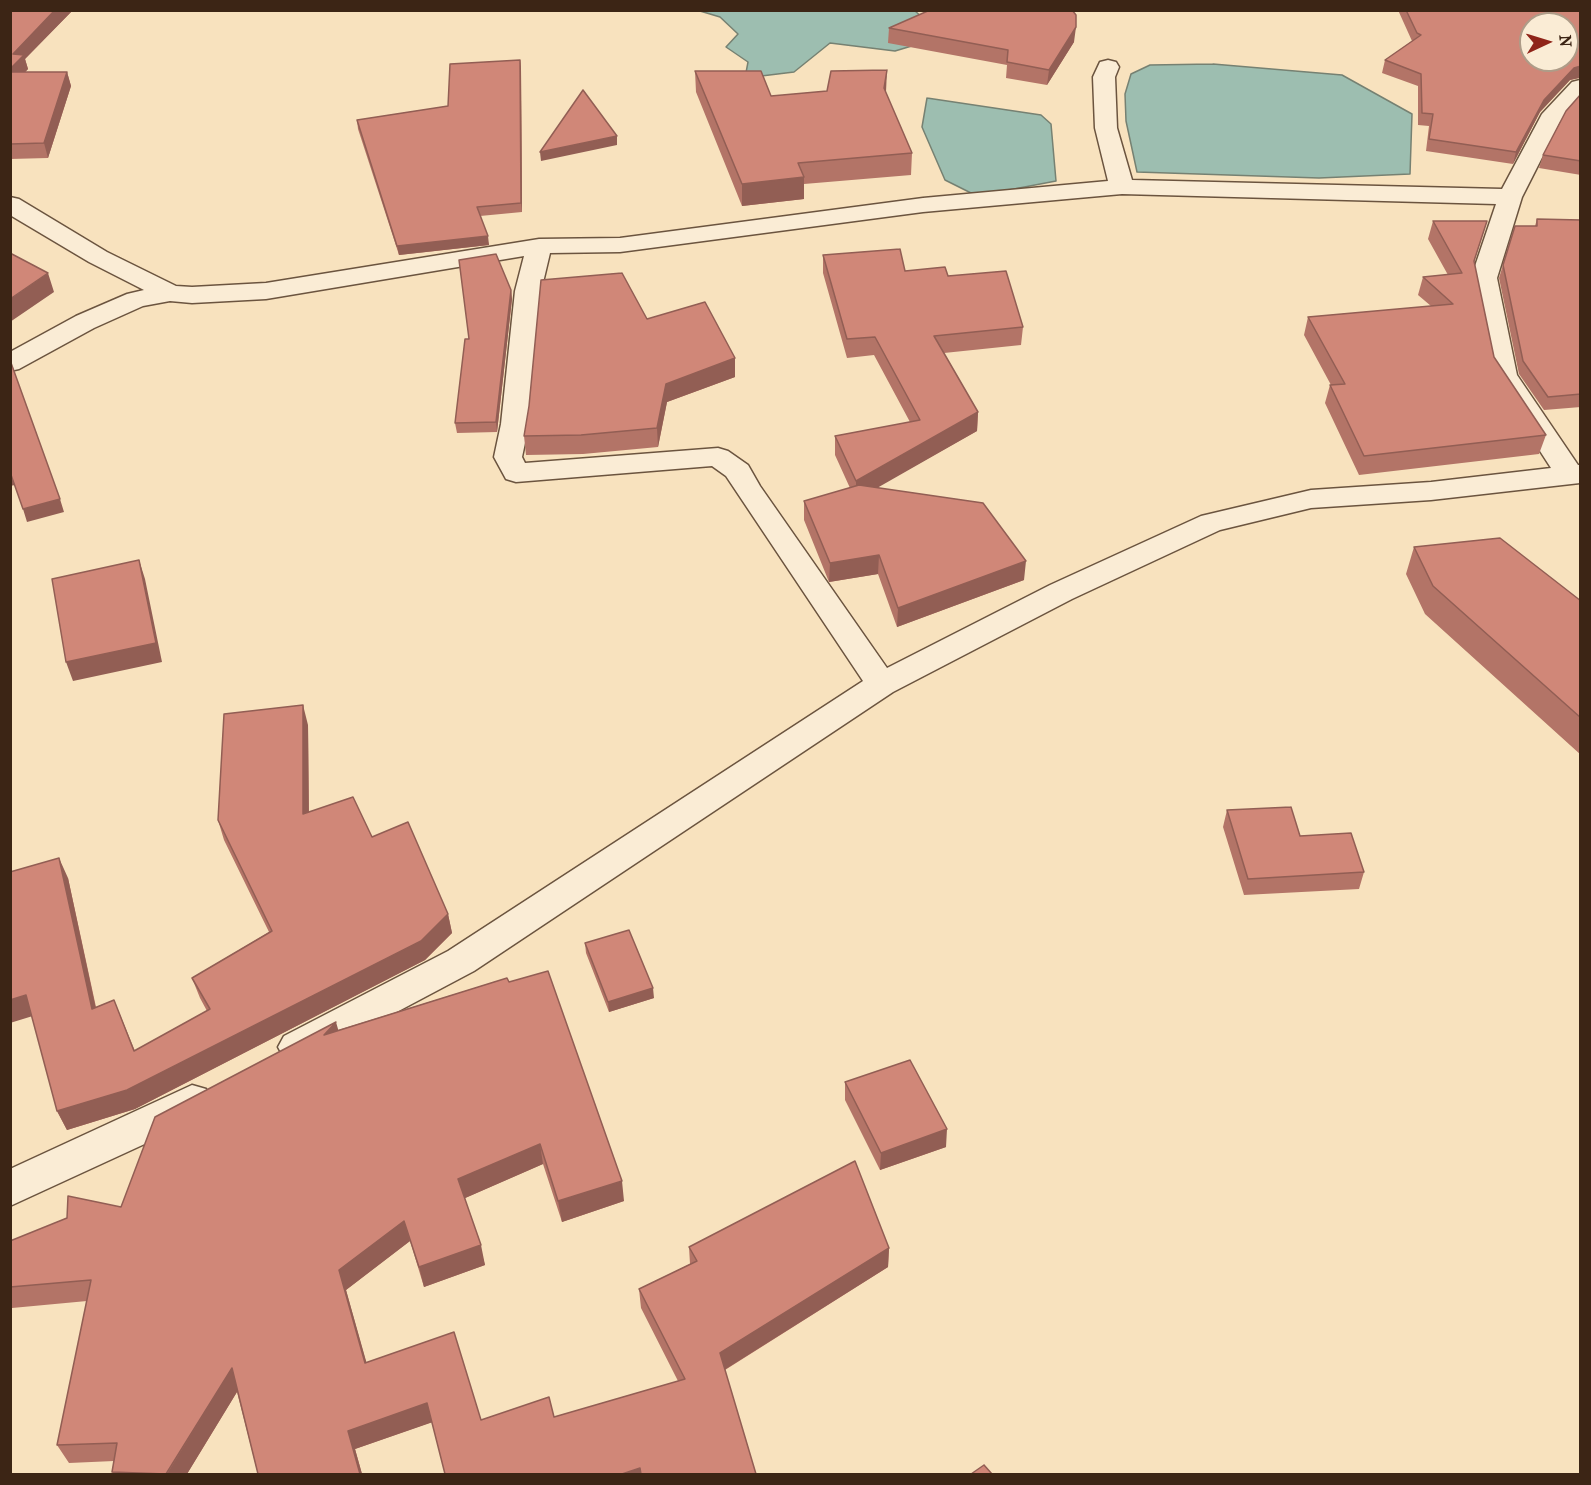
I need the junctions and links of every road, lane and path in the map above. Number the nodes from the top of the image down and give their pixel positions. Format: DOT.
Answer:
graph roads {
  1 [pos="1108,67"];
  2 [pos="1581,87"];
  3 [pos="1122,187"];
  4 [pos="1510,197"];
  5 [pos="10,204"];
  6 [pos="539,246"];
  7 [pos="170,293"];
  8 [pos="10,363"];
  9 [pos="1575,474"];
  10 [pos="882,684"];
  11 [pos="273,1059"];
  12 [pos="221,1086"];
  13 [pos="10,1188"];
  1 -- 3 [label="street"];
  2 -- 4 [label="street"];
  3 -- 4 [label="street"];
  3 -- 6 [label="street"];
  4 -- 9 [label="street"];
  5 -- 7 [label="street"];
  6 -- 7 [label="street"];
  6 -- 10 [label="street"];
  7 -- 8 [label="street"];
  9 -- 10 [label="street"];
  10 -- 11 [label="street"];
  12 -- 13 [label="street"];
}
